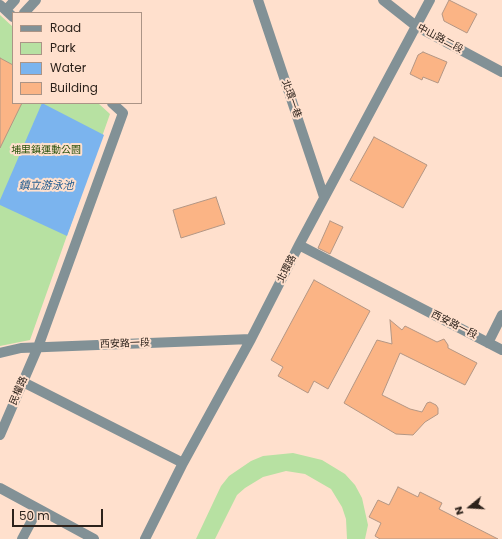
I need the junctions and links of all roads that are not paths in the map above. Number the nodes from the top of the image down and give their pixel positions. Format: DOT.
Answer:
graph roads {
  1 [pos="15,0"];
  2 [pos="36,0"];
  3 [pos="258,0"];
  4 [pos="383,0"];
  5 [pos="430,0"];
  6 [pos="6,11"];
  7 [pos="25,12"];
  8 [pos="416,26"];
  9 [pos="502,72"];
  10 [pos="113,104"];
  11 [pos="324,197"];
  12 [pos="299,246"];
  13 [pos="502,315"];
  14 [pos="251,339"];
  15 [pos="488,343"];
  16 [pos="38,347"];
  17 [pos="502,350"];
  18 [pos="0,353"];
  19 [pos="23,382"];
  20 [pos="0,435"];
  21 [pos="183,463"];
  22 [pos="0,488"];
  23 [pos="38,509"];
  24 [pos="22,539"];
  25 [pos="94,539"];
  26 [pos="145,539"];
  1 -- 6 [label="street"];
  2 -- 7 [label="street"];
  3 -- 11 [label="street, 北環一巷"];
  4 -- 8 [label="street, 中山路二段"];
  5 -- 8 [label="street, 北環路"];
  8 -- 9 [label="street, 中山路二段"];
  8 -- 11 [label="street, 北環路"];
  10 -- 16 [label="street, 民權路"];
  11 -- 12 [label="street, 北環路"];
  12 -- 14 [label="street, 北環路"];
  12 -- 15 [label="street, 西安路一段"];
  13 -- 15 [label="street"];
  14 -- 16 [label="street, 西安路一段"];
  14 -- 21 [label="street, 北環路"];
  15 -- 17 [label="street, 西安路一段"];
  16 -- 18 [label="street, 西安路一段"];
  16 -- 19 [label="street, 民權路"];
  19 -- 20 [label="street, 民權路"];
  19 -- 21 [label="street"];
  21 -- 26 [label="street, 北環路"];
  22 -- 23 [label="street"];
  23 -- 24 [label="street"];
  23 -- 25 [label="street"];
}
